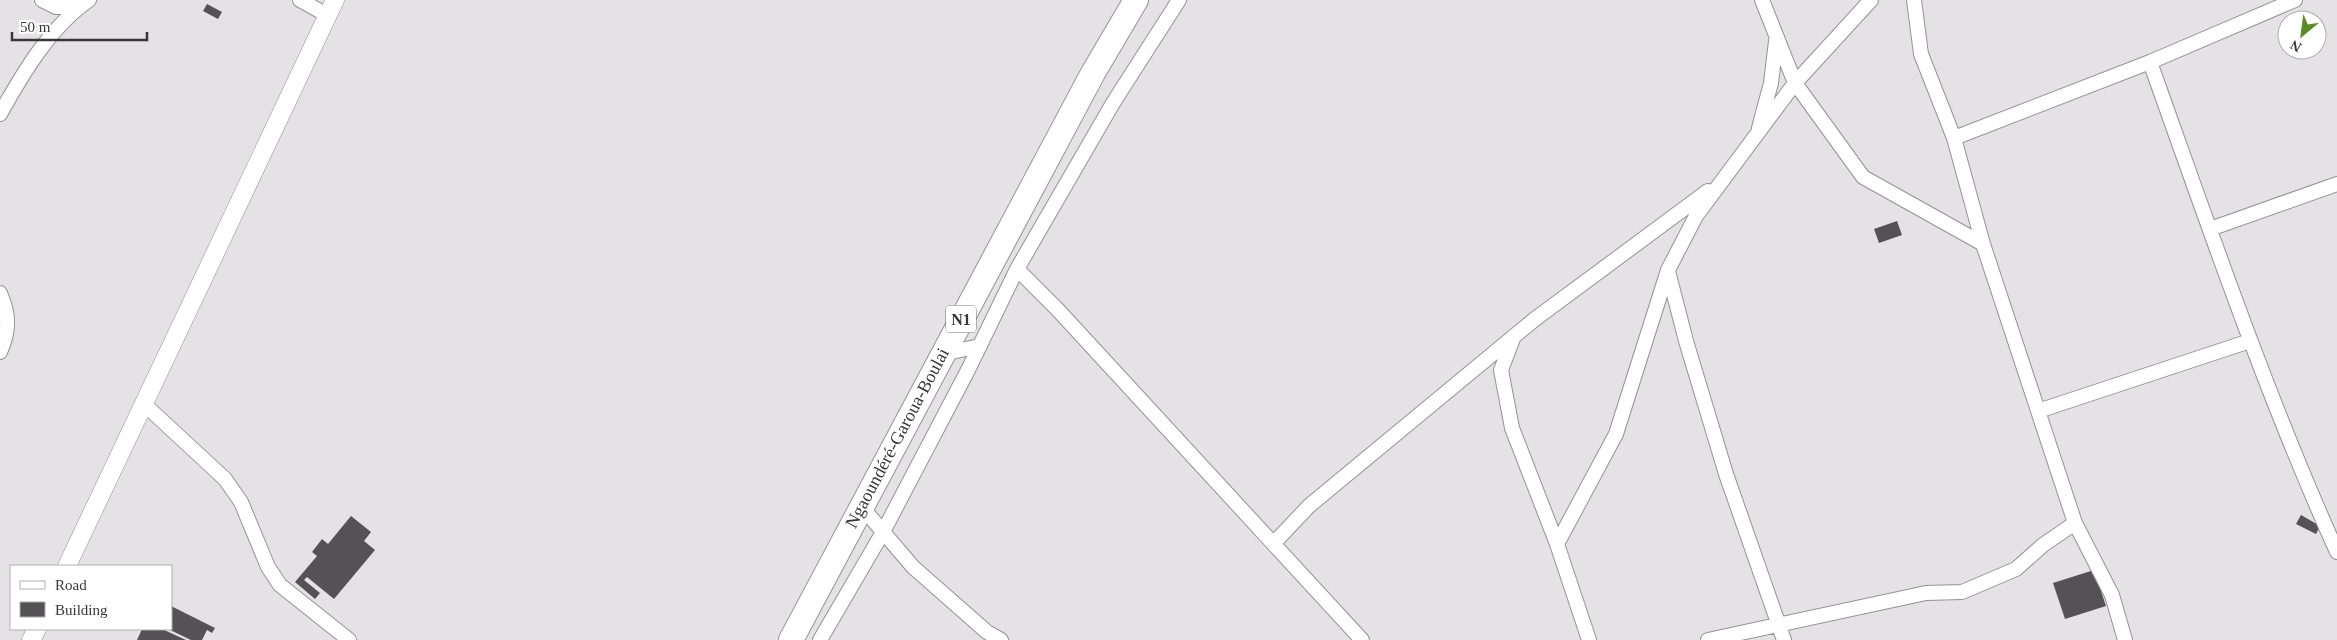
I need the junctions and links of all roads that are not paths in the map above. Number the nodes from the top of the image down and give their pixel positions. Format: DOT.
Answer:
graph roads {
  1 [pos="42,0"];
  2 [pos="300,0"];
  3 [pos="1136,0"];
  4 [pos="1179,0"];
  5 [pos="1762,0"];
  6 [pos="1871,0"];
  7 [pos="1914,0"];
  8 [pos="2295,0"];
  9 [pos="84,3"];
  10 [pos="331,7"];
  11 [pos="1777,39"];
  12 [pos="2150,62"];
  13 [pos="1795,83"];
  14 [pos="0,114"];
  15 [pos="1757,136"];
  16 [pos="1954,138"];
  17 [pos="1723,180"];
  18 [pos="2337,184"];
  19 [pos="2210,229"];
  20 [pos="1983,244"];
  21 [pos="1017,269"];
  22 [pos="1668,270"];
  23 [pos="0,292"];
  24 [pos="1514,336"];
  25 [pos="2250,341"];
  26 [pos="980,346"];
  27 [pos="0,352"];
  28 [pos="942,354"];
  29 [pos="144,404"];
  30 [pos="2038,411"];
  31 [pos="861,506"];
  32 [pos="2075,523"];
  33 [pos="883,532"];
  34 [pos="1274,543"];
  35 [pos="1557,544"];
  36 [pos="2337,552"];
  37 [pos="67,565"];
  38 [pos="1778,624"];
  39 [pos="350,640"];
  40 [pos="790,640"];
  41 [pos="820,640"];
  42 [pos="1002,640"];
  43 [pos="1362,640"];
  44 [pos="1589,640"];
  45 [pos="1708,640"];
  46 [pos="1784,640"];
  47 [pos="2125,640"];
  1 -- 9 [label="street"];
  2 -- 10 [label="street"];
  3 -- 28 [label="highway, Ngaoundéré-Garoua-Boulai / N1"];
  4 -- 21 [label="street"];
  5 -- 11 [label="street"];
  6 -- 13 [label="street"];
  7 -- 16 [label="street"];
  8 -- 12 [label="street"];
  9 -- 14 [label="street"];
  10 -- 29 [label="street"];
  11 -- 13 [label="street"];
  11 -- 15 [label="street"];
  12 -- 16 [label="street"];
  12 -- 19 [label="street"];
  13 -- 15 [label="street"];
  13 -- 20 [label="street"];
  15 -- 17 [label="street"];
  16 -- 20 [label="street"];
  17 -- 22 [label="street"];
  17 -- 24 [label="street"];
  18 -- 19 [label="street"];
  19 -- 25 [label="street"];
  20 -- 30 [label="street"];
  21 -- 26 [label="street"];
  21 -- 34 [label="street"];
  22 -- 35 [label="street"];
  22 -- 38 [label="street"];
  23 -- 27 [label="street"];
  24 -- 34 [label="street"];
  24 -- 35 [label="street"];
  25 -- 30 [label="street"];
  25 -- 36 [label="street"];
  26 -- 28 [label="street"];
  26 -- 33 [label="street"];
  28 -- 31 [label="highway, Ngaoundéré-Garoua-Boulai / N1"];
  29 -- 37 [label="street"];
  29 -- 39 [label="street"];
  30 -- 32 [label="street"];
  31 -- 33 [label="street"];
  31 -- 40 [label="highway, Ngaoundéré-Garoua-Boulai / N1"];
  32 -- 38 [label="street"];
  32 -- 47 [label="street"];
  33 -- 41 [label="street"];
  33 -- 42 [label="street"];
  34 -- 43 [label="street"];
  35 -- 44 [label="street"];
  38 -- 45 [label="street"];
  38 -- 46 [label="street"];
}
